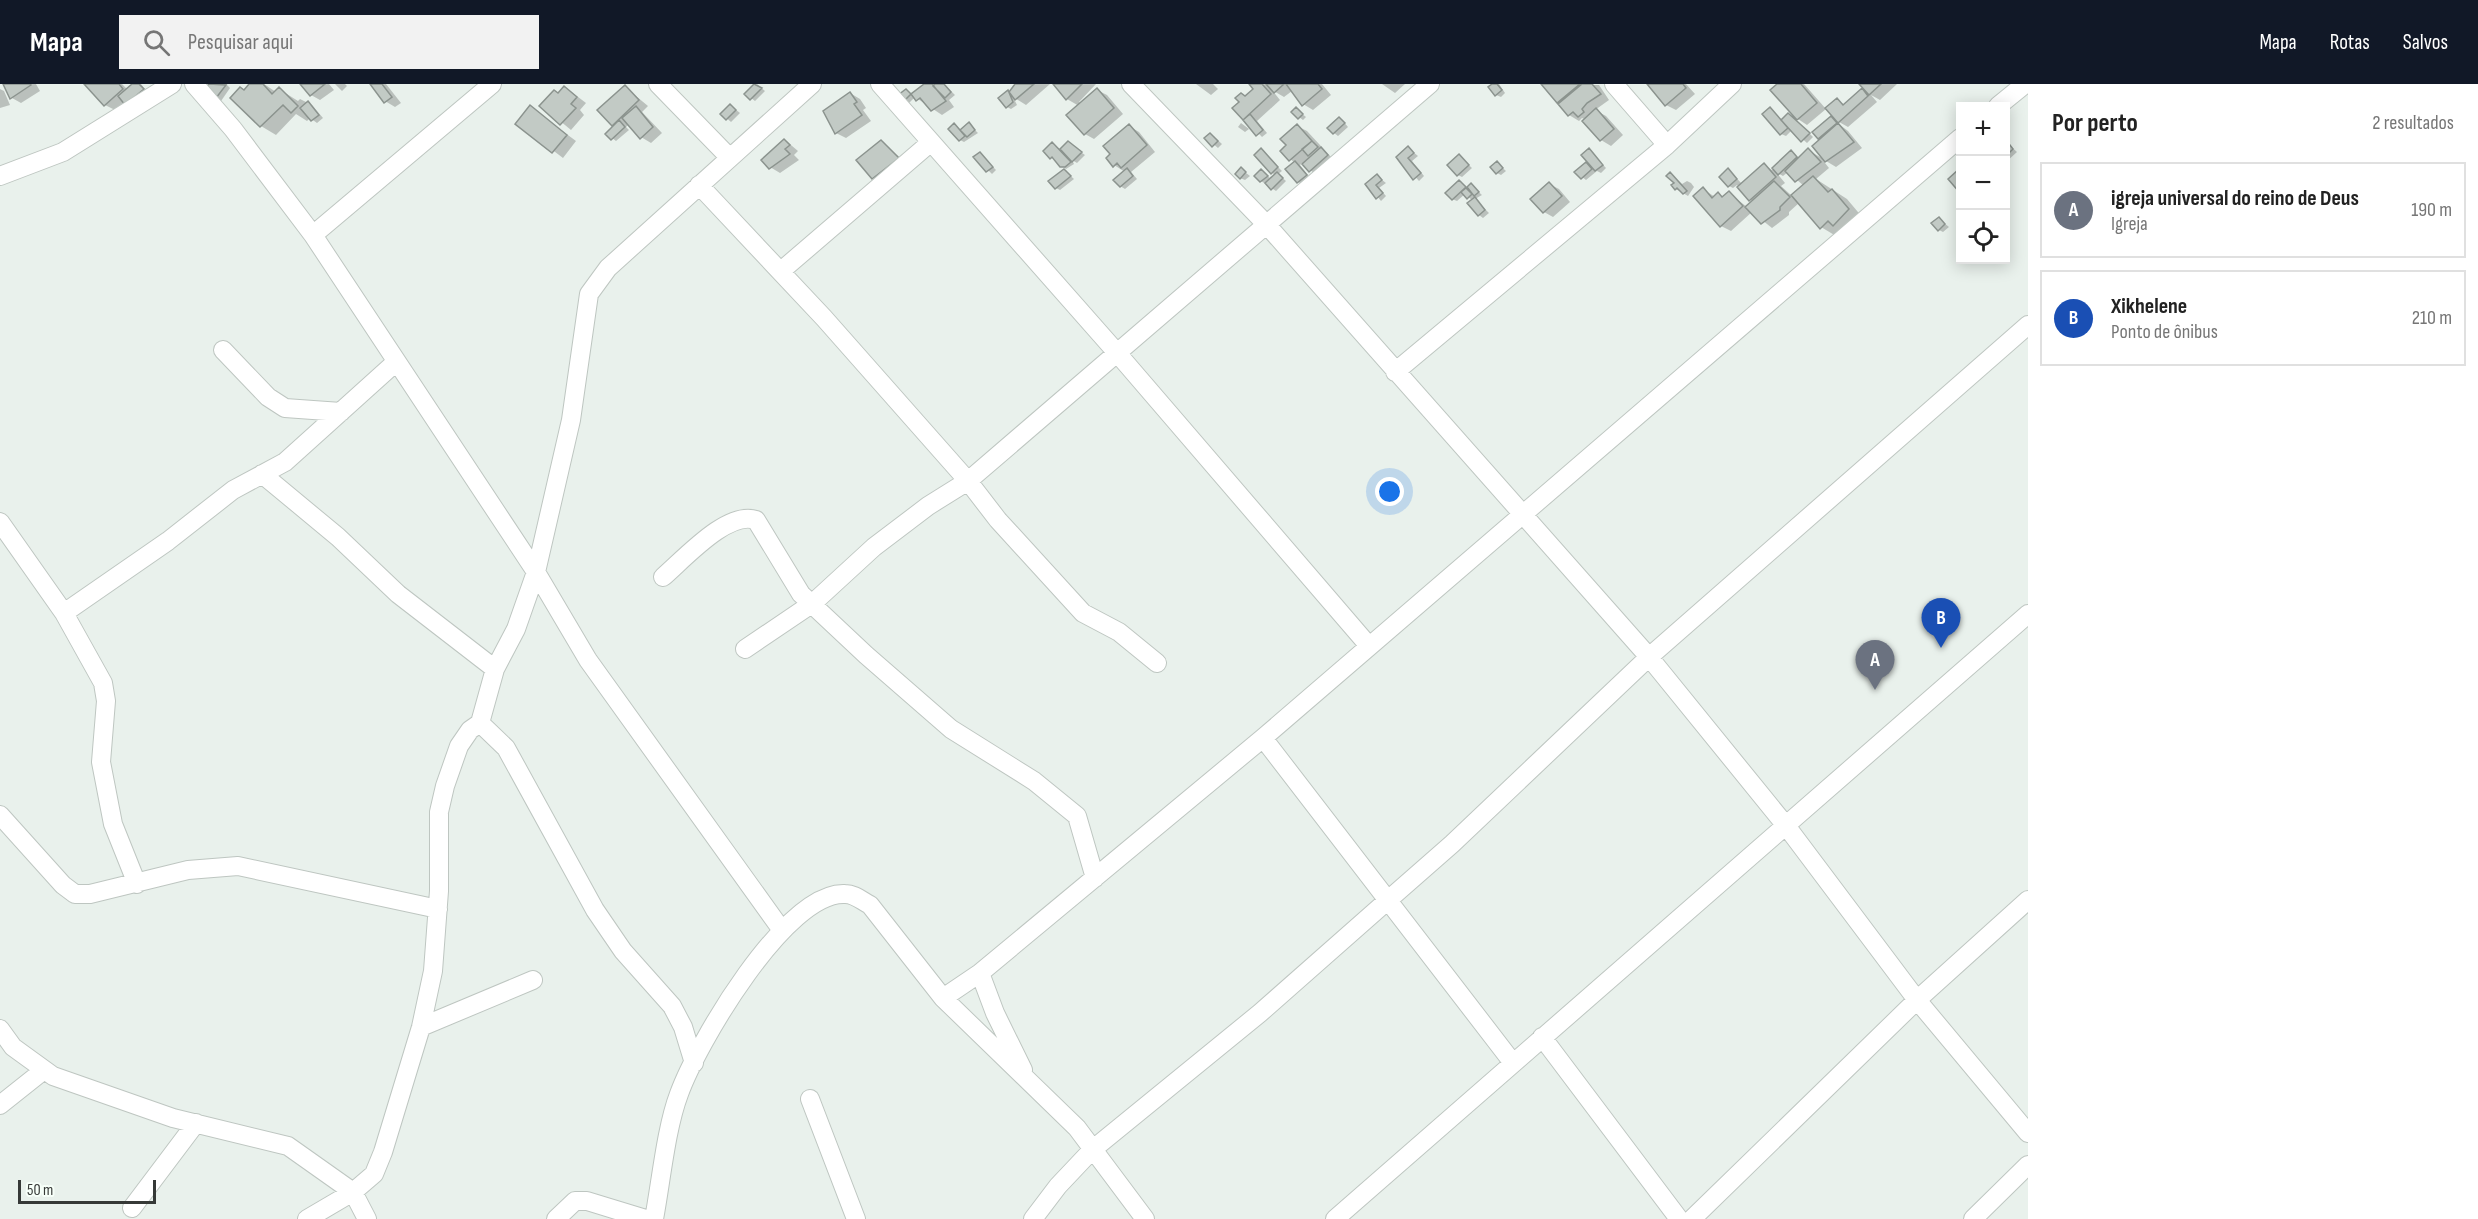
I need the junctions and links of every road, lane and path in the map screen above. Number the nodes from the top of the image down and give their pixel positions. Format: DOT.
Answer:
graph roads {
  1 [pos="172,84"];
  2 [pos="194,84"];
  3 [pos="492,84"];
  4 [pos="658,84"];
  5 [pos="812,84"];
  6 [pos="880,84"];
  7 [pos="1430,84"];
  8 [pos="1614,84"];
  9 [pos="1732,84"];
  10 [pos="2025,84"];
  11 [pos="1136,86"];
  12 [pos="2003,102"];
  13 [pos="1956,141"];
  14 [pos="930,143"];
  15 [pos="1667,145"];
  16 [pos="729,157"];
  17 [pos="0,176"];
  18 [pos="699,185"];
  19 [pos="1266,224"];
  20 [pos="313,235"];
  21 [pos="781,272"];
  22 [pos="2028,325"];
  23 [pos="223,350"];
  24 [pos="1118,354"];
  25 [pos="396,362"];
  26 [pos="1395,372"];
  27 [pos="341,412"];
  28 [pos="262,474"];
  29 [pos="968,481"];
  30 [pos="1522,512"];
  31 [pos="0,522"];
  32 [pos="536,572"];
  33 [pos="663,577"];
  34 [pos="813,603"];
  35 [pos="64,613"];
  36 [pos="2028,615"];
  37 [pos="1370,646"];
  38 [pos="745,649"];
  39 [pos="1649,657"];
  40 [pos="1156,663"];
  41 [pos="495,669"];
  42 [pos="480,723"];
  43 [pos="1263,738"];
  44 [pos="0,815"];
  45 [pos="1787,827"];
  46 [pos="1095,878"];
  47 [pos="137,884"];
  48 [pos="2028,900"];
  49 [pos="1387,901"];
  50 [pos="438,909"];
  51 [pos="781,929"];
  52 [pos="980,973"];
  53 [pos="533,980"];
  54 [pos="943,998"];
  55 [pos="1917,1000"];
  56 [pos="421,1027"];
  57 [pos="0,1029"];
  58 [pos="1542,1037"];
  59 [pos="694,1063"];
  60 [pos="1513,1063"];
  61 [pos="44,1070"];
  62 [pos="1028,1079"];
  63 [pos="810,1099"];
  64 [pos="0,1105"];
  65 [pos="196,1123"];
  66 [pos="2028,1133"];
  67 [pos="1092,1150"];
  68 [pos="2028,1165"];
  69 [pos="353,1192"];
  70 [pos="132,1208"];
  71 [pos="307,1219"];
  72 [pos="367,1219"];
  73 [pos="556,1219"];
  74 [pos="646,1219"];
  75 [pos="654,1219"];
  76 [pos="856,1219"];
  77 [pos="1033,1219"];
  78 [pos="1145,1219"];
  79 [pos="1335,1219"];
  80 [pos="1679,1219"];
  81 [pos="1692,1219"];
  82 [pos="1973,1219"];
  1 -- 17 [label="street"];
  2 -- 20 [label="street"];
  3 -- 20 [label="street"];
  4 -- 16 [label="street"];
  5 -- 16 [label="street"];
  6 -- 14 [label="street"];
  7 -- 19 [label="street"];
  8 -- 15 [label="street"];
  9 -- 15 [label="street"];
  10 -- 12 [label="street"];
  11 -- 19 [label="street"];
  13 -- 30 [label="street"];
  14 -- 21 [label="street"];
  14 -- 24 [label="street"];
  15 -- 26 [label="street"];
  16 -- 18 [label="street"];
  18 -- 21 [label="street"];
  18 -- 32 [label="street"];
  19 -- 24 [label="street"];
  19 -- 26 [label="street"];
  20 -- 25 [label="street"];
  21 -- 29 [label="street"];
  22 -- 39 [label="street"];
  23 -- 27 [label="street"];
  24 -- 29 [label="street"];
  24 -- 37 [label="street"];
  25 -- 27 [label="street"];
  25 -- 32 [label="street"];
  26 -- 30 [label="street"];
  27 -- 28 [label="street"];
  28 -- 35 [label="street"];
  28 -- 41 [label="street"];
  29 -- 34 [label="street"];
  29 -- 40 [label="street"];
  30 -- 37 [label="street"];
  30 -- 39 [label="street"];
  31 -- 35 [label="street"];
  32 -- 41 [label="street"];
  32 -- 51 [label="street"];
  33 -- 34 [label="street"];
  34 -- 38 [label="street"];
  34 -- 46 [label="street"];
  35 -- 47 [label="street"];
  36 -- 45 [label="street"];
  37 -- 43 [label="street"];
  39 -- 45 [label="street"];
  39 -- 49 [label="street"];
  41 -- 42 [label="street"];
  42 -- 50 [label="street"];
  42 -- 59 [label="street"];
  43 -- 46 [label="street"];
  43 -- 49 [label="street"];
  44 -- 47 [label="street"];
  45 -- 55 [label="street"];
  45 -- 58 [label="street"];
  46 -- 52 [label="street"];
  47 -- 50 [label="street"];
  48 -- 55 [label="street"];
  49 -- 60 [label="street"];
  49 -- 67 [label="street"];
  50 -- 56 [label="street"];
  51 -- 54 [label="street"];
  51 -- 59 [label="street"];
  52 -- 54 [label="street"];
  52 -- 62 [label="street"];
  53 -- 56 [label="street"];
  54 -- 62 [label="street"];
  55 -- 66 [label="street"];
  55 -- 81 [label="street"];
  56 -- 69 [label="street"];
  57 -- 61 [label="street"];
  58 -- 60 [label="street"];
  58 -- 80 [label="street"];
  59 -- 75 [label="street"];
  60 -- 79 [label="street"];
  61 -- 64 [label="street"];
  61 -- 65 [label="street"];
  62 -- 67 [label="street"];
  63 -- 76 [label="street"];
  65 -- 69 [label="street"];
  65 -- 70 [label="street"];
  67 -- 77 [label="street"];
  67 -- 78 [label="street"];
  68 -- 82 [label="street"];
  69 -- 71 [label="street"];
  69 -- 72 [label="street"];
  73 -- 74 [label="street"];
}
